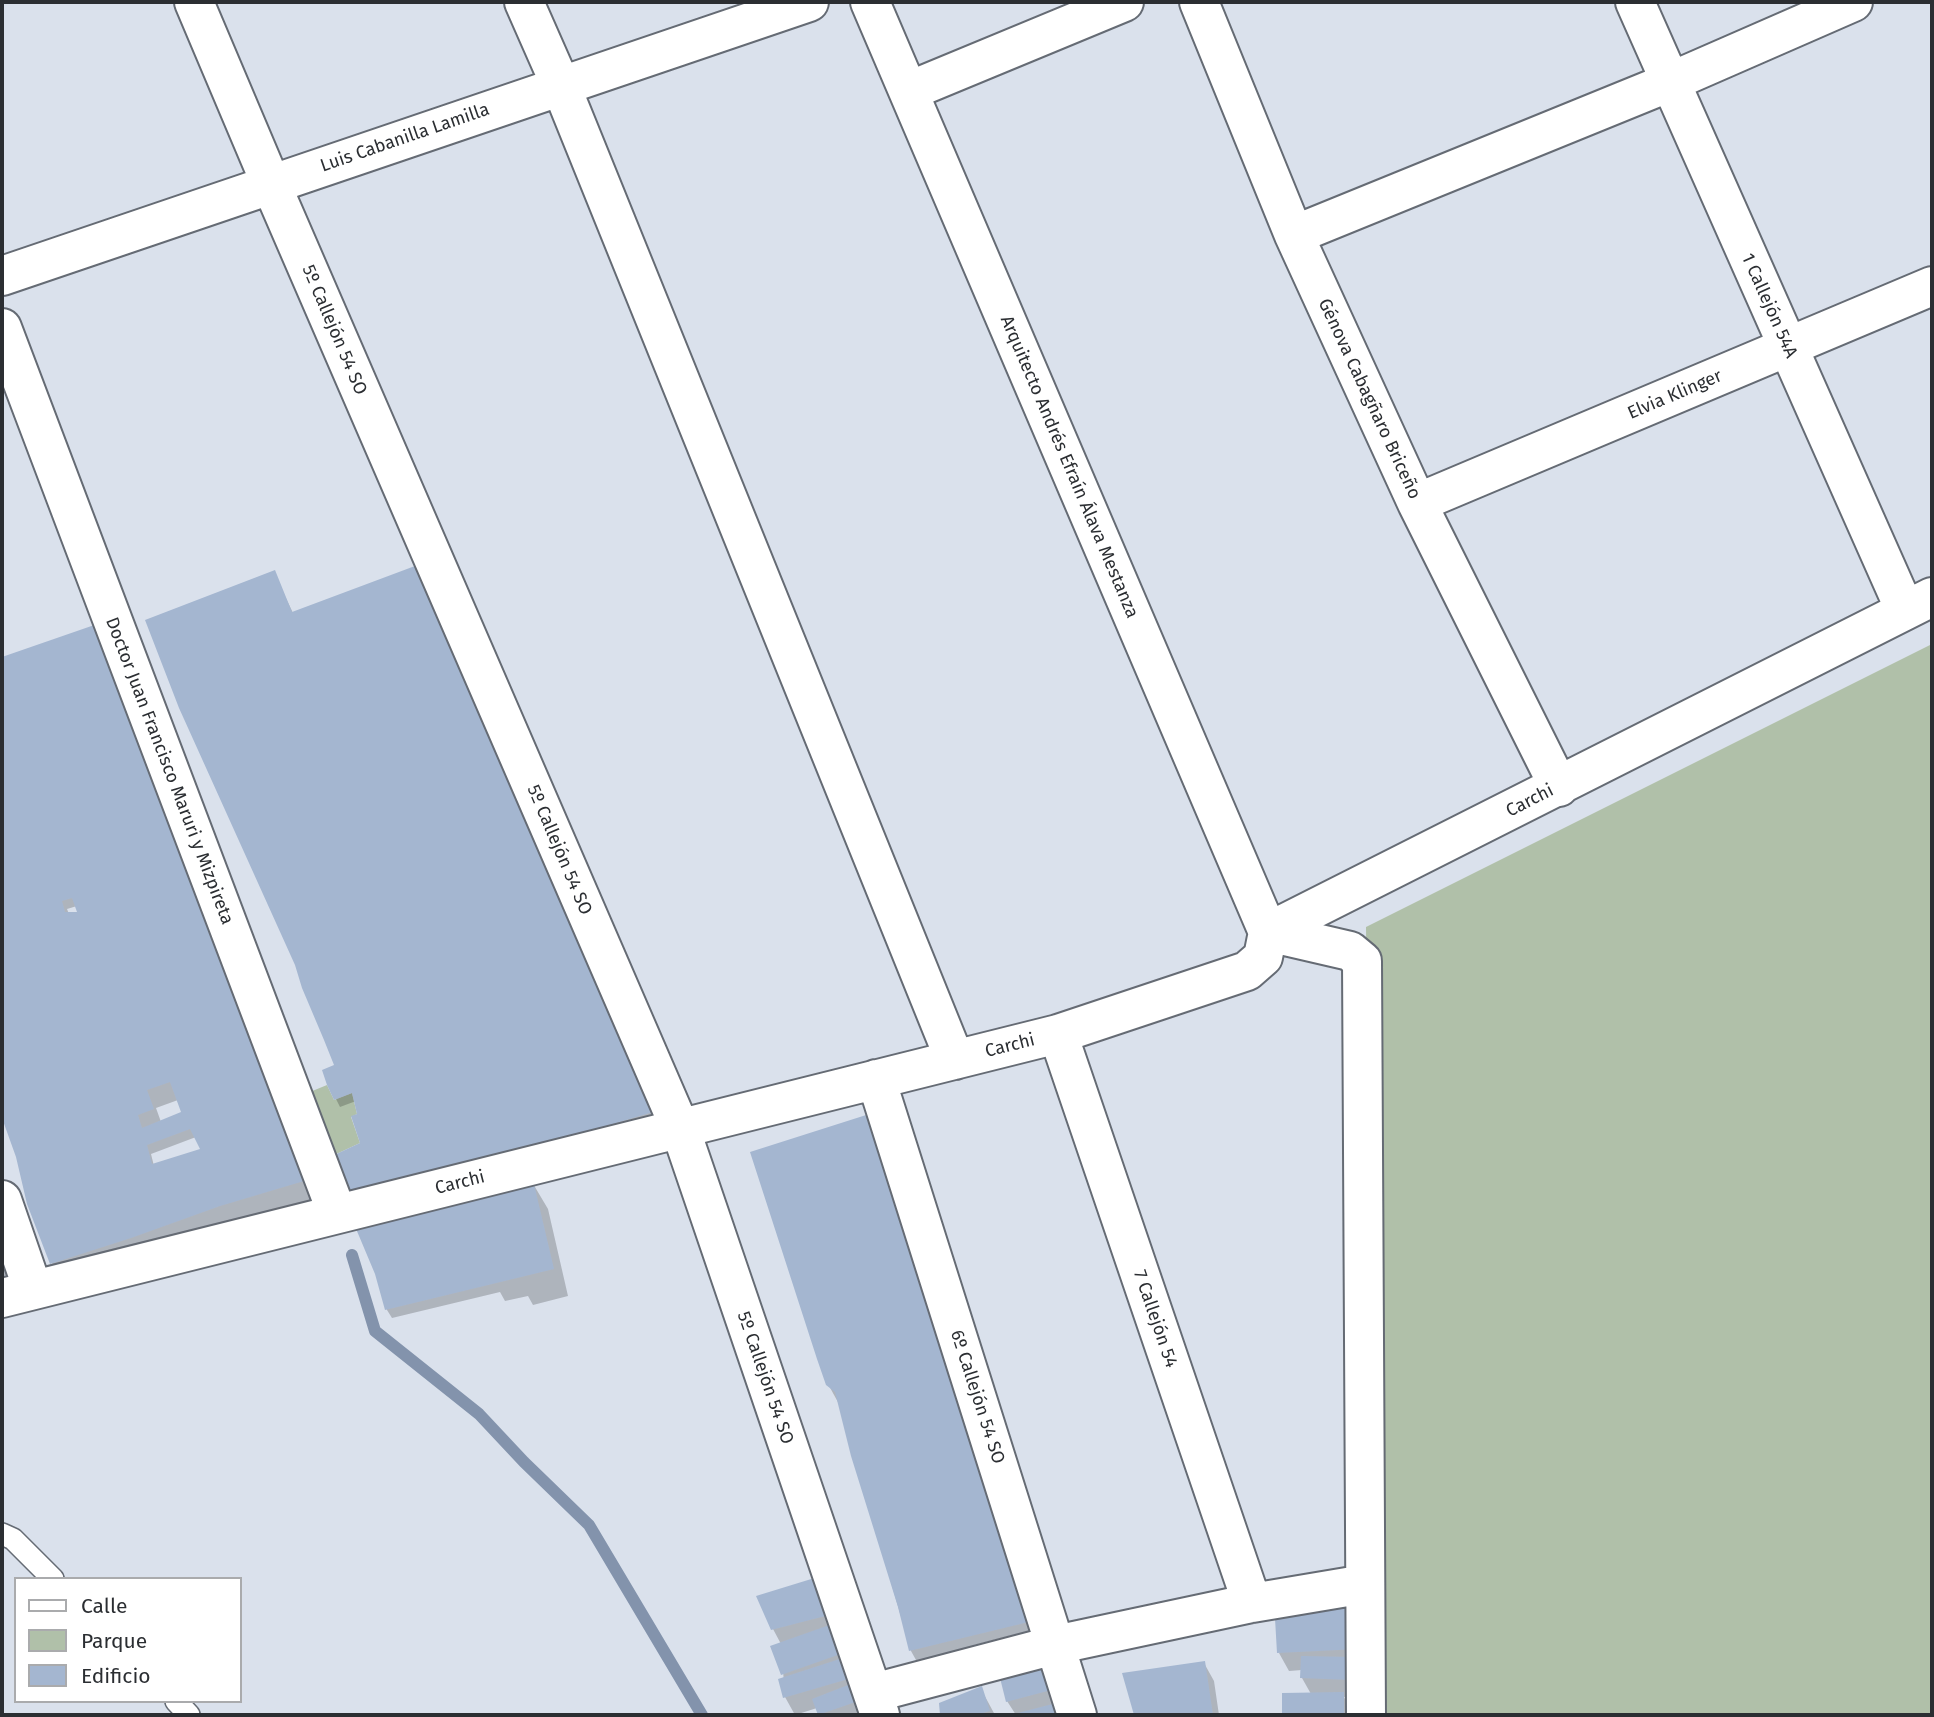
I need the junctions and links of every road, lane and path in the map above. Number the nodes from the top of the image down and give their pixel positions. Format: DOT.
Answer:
graph roads {
  1 [pos="194,2"];
  2 [pos="524,2"];
  3 [pos="809,2"];
  4 [pos="870,2"];
  5 [pos="1124,2"];
  6 [pos="1199,2"];
  7 [pos="1635,2"];
  8 [pos="1853,2"];
  9 [pos="1670,82"];
  10 [pos="561,86"];
  11 [pos="909,91"];
  12 [pos="271,184"];
  13 [pos="1294,236"];
  14 [pos="2,276"];
  15 [pos="1932,286"];
  16 [pos="2,328"];
  17 [pos="1788,347"];
  18 [pos="1417,503"];
  19 [pos="1918,603"];
  20 [pos="1559,787"];
  21 [pos="1268,932"];
  22 [pos="1058,1034"];
  23 [pos="955,1060"];
  24 [pos="876,1079"];
  25 [pos="680,1128"];
  26 [pos="2,1200"];
  27 [pos="337,1213"];
  28 [pos="18,1294"];
  29 [pos="2,1534"];
  30 [pos="51,1577"];
  31 [pos="1364,1584"];
  32 [pos="1252,1603"];
  33 [pos="1055,1644"];
  34 [pos="876,1704"];
  35 [pos="1077,1715"];
  36 [pos="1366,1715"];
  1 -- 12 [label="street, 5º Callejón 54 SO"];
  2 -- 10 [label="street"];
  3 -- 10 [label="street, Luis Cabanilla Lamilla"];
  4 -- 11 [label="street, Arquitecto Andrés Efraín Álava Mestanza"];
  5 -- 11 [label="street"];
  6 -- 13 [label="street, Génova Cabagñaro Briceño"];
  7 -- 9 [label="street, 1 Callejón 54A"];
  8 -- 9 [label="street"];
  9 -- 13 [label="street"];
  9 -- 17 [label="street, 1 Callejón 54A"];
  10 -- 12 [label="street, Luis Cabanilla Lamilla"];
  10 -- 23 [label="street"];
  11 -- 21 [label="street, Arquitecto Andrés Efraín Álava Mestanza"];
  12 -- 14 [label="street, Luis Cabanilla Lamilla"];
  12 -- 25 [label="street, 5º Callejón 54 SO"];
  13 -- 18 [label="street, Génova Cabagñaro Briceño"];
  15 -- 17 [label="street, Elvia Klinger"];
  16 -- 27 [label="street, Doctor Juan Francisco Maruri y Mizpireta"];
  17 -- 18 [label="street, Elvia Klinger"];
  17 -- 19 [label="street, 1 Callejón 54A"];
  18 -- 20 [label="street, Génova Cabagñaro Briceño"];
  19 -- 20 [label="street, Carchi"];
  20 -- 21 [label="street, Carchi"];
  21 -- 22 [label="street, Carchi"];
  21 -- 31 [label="street"];
  22 -- 23 [label="street, Carchi"];
  22 -- 32 [label="street, 7 Callejón 54"];
  23 -- 24 [label="street, Carchi"];
  24 -- 25 [label="street, Carchi"];
  24 -- 33 [label="street, 6º Callejón 54 SO"];
  25 -- 27 [label="street, Carchi"];
  25 -- 34 [label="street, 5º Callejón 54 SO"];
  26 -- 28 [label="street"];
  27 -- 28 [label="street, Carchi"];
  29 -- 30 [label="lane"];
  31 -- 32 [label="street"];
  31 -- 36 [label="street"];
  32 -- 33 [label="street"];
  33 -- 34 [label="street"];
  33 -- 35 [label="street, 6º Callejón 54 SO"];
}
